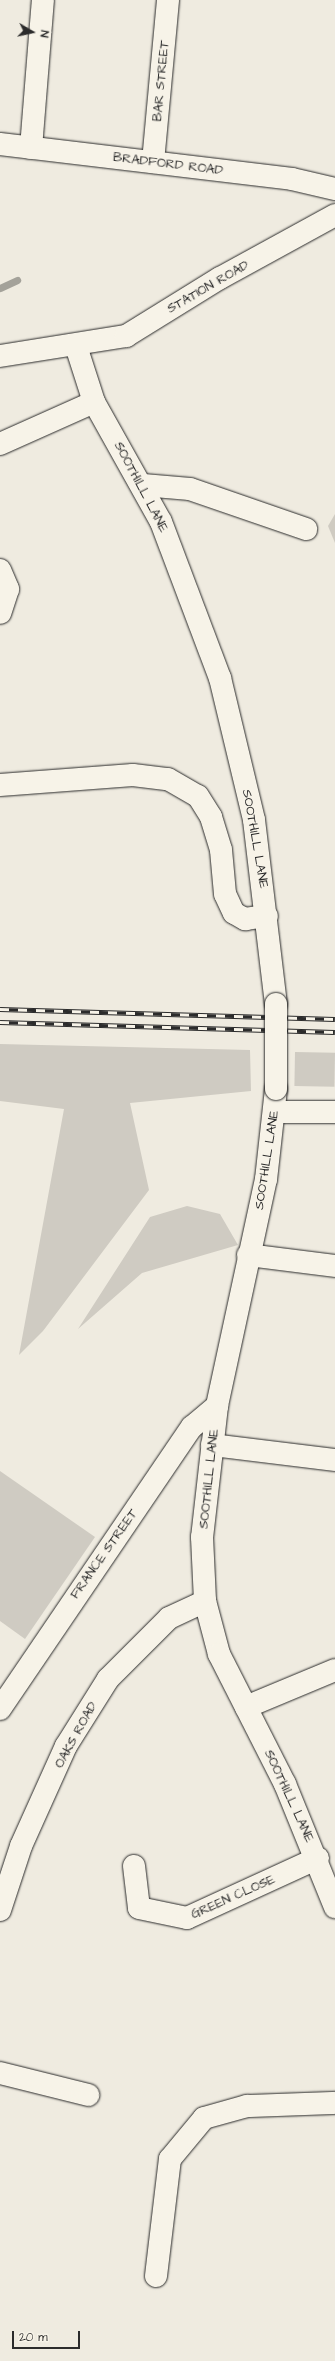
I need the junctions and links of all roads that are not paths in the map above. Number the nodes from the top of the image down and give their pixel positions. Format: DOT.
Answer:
graph roads {
  1 [pos="42,0"];
  2 [pos="168,0"];
  3 [pos="0,144"];
  4 [pos="31,148"];
  5 [pos="153,162"];
  6 [pos="335,189"];
  7 [pos="335,215"];
  8 [pos="76,346"];
  9 [pos="0,356"];
  10 [pos="94,402"];
  11 [pos="0,444"];
  12 [pos="143,485"];
  13 [pos="306,529"];
  14 [pos="0,570"];
  15 [pos="0,613"];
  16 [pos="0,785"];
  17 [pos="267,916"];
  18 [pos="276,1112"];
  19 [pos="335,1112"];
  20 [pos="248,1255"];
  21 [pos="335,1266"];
  22 [pos="217,1406"];
  23 [pos="212,1445"];
  24 [pos="335,1460"];
  25 [pos="205,1601"];
  26 [pos="335,1670"];
  27 [pos="246,1706"];
  28 [pos="0,1709"];
  29 [pos="318,1858"];
  30 [pos="134,1866"];
  31 [pos="335,1907"];
  32 [pos="0,1910"];
  33 [pos="0,2073"];
  34 [pos="88,2095"];
  35 [pos="335,2103"];
  36 [pos="156,2276"];
  1 -- 4 [label="street"];
  2 -- 5 [label="street, BAR STREET"];
  3 -- 4 [label="street, BRADFORD ROAD"];
  4 -- 5 [label="street, BRADFORD ROAD"];
  5 -- 6 [label="street, BRADFORD ROAD"];
  7 -- 8 [label="street, STATION ROAD"];
  8 -- 9 [label="street, STATION ROAD"];
  8 -- 10 [label="street, SOOTHILL LANE"];
  10 -- 11 [label="street"];
  10 -- 12 [label="street, SOOTHILL LANE"];
  12 -- 13 [label="street"];
  12 -- 17 [label="street, SOOTHILL LANE"];
  14 -- 15 [label="street"];
  16 -- 17 [label="street"];
  17 -- 18 [label="street, SOOTHILL LANE, bridge"];
  18 -- 19 [label="street"];
  18 -- 20 [label="street, SOOTHILL LANE"];
  20 -- 21 [label="street"];
  20 -- 22 [label="street, SOOTHILL LANE"];
  22 -- 23 [label="street, SOOTHILL LANE"];
  22 -- 28 [label="street, FRANCE STREET"];
  23 -- 24 [label="street"];
  23 -- 25 [label="street, SOOTHILL LANE"];
  25 -- 27 [label="street, SOOTHILL LANE"];
  25 -- 32 [label="street, OAKS ROAD"];
  26 -- 27 [label="street"];
  27 -- 29 [label="street, SOOTHILL LANE"];
  29 -- 30 [label="street, GREEN CLOSE"];
  29 -- 31 [label="street, SOOTHILL LANE"];
  33 -- 34 [label="street"];
  35 -- 36 [label="street"];
}
